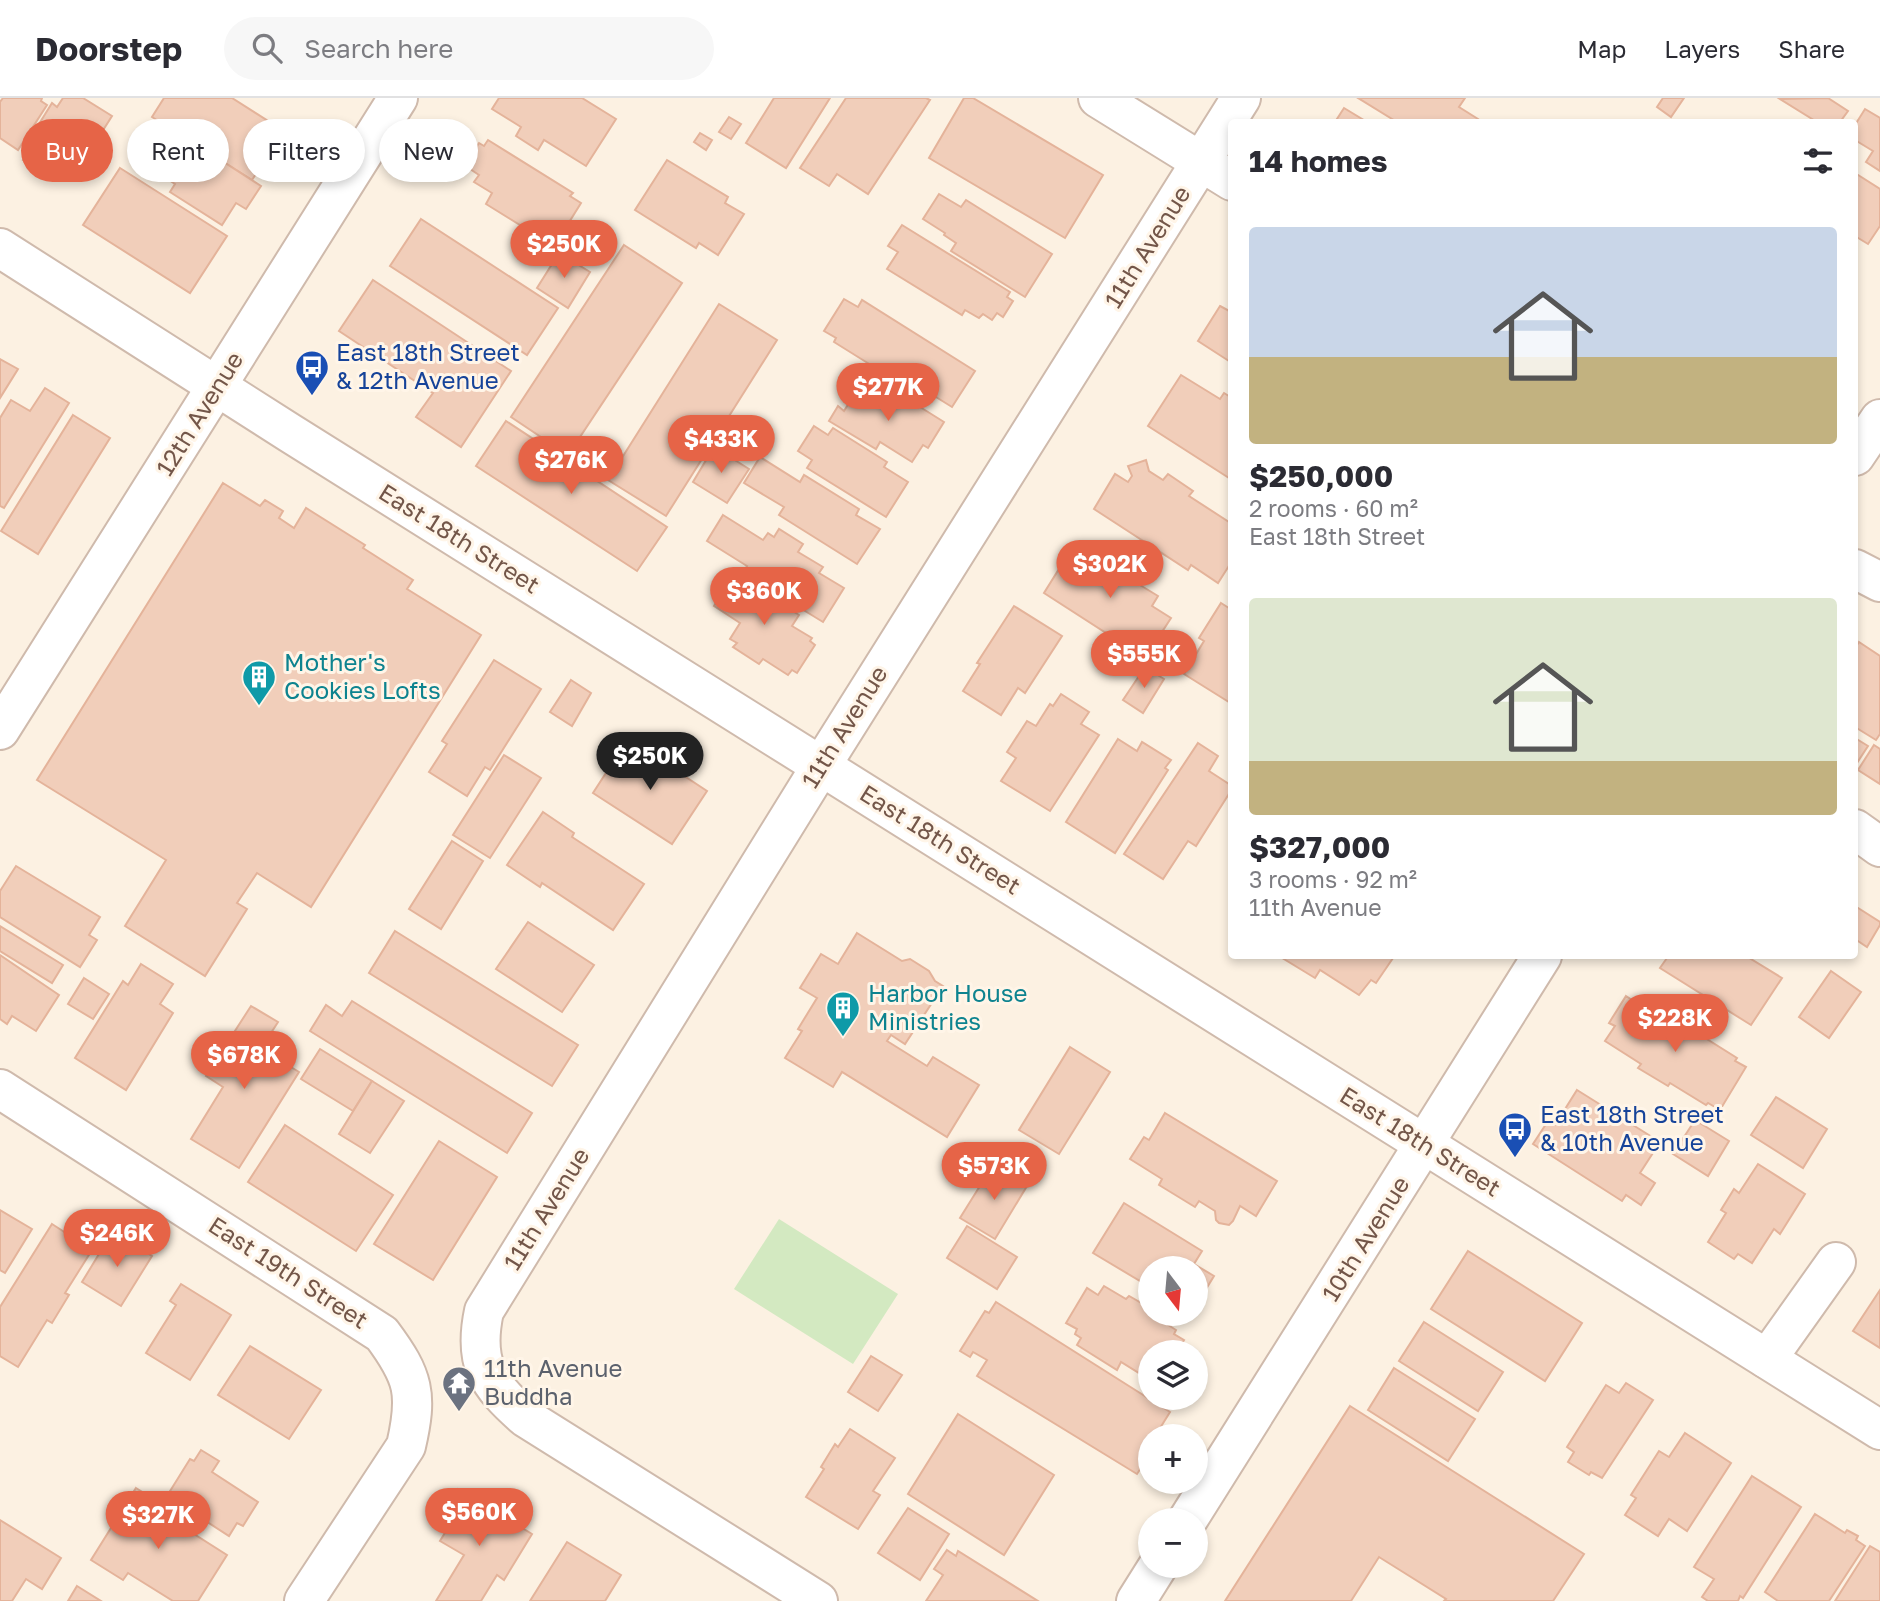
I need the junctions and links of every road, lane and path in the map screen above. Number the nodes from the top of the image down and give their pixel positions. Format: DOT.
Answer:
graph roads {
  1 [pos="398,98"];
  2 [pos="1098,98"];
  3 [pos="1241,98"];
  4 [pos="1234,119"];
  5 [pos="1228,138"];
  6 [pos="1217,172"];
  7 [pos="0,248"];
  8 [pos="217,387"];
  9 [pos="1880,419"];
  10 [pos="1858,452"];
  11 [pos="1858,571"];
  12 [pos="1880,582"];
  13 [pos="0,730"];
  14 [pos="821,766"];
  15 [pos="1858,831"];
  16 [pos="1880,846"];
  17 [pos="1540,959"];
  18 [pos="0,1089"];
  19 [pos="1425,1144"];
  20 [pos="1836,1262"];
  21 [pos="1767,1359"];
  22 [pos="1880,1430"];
  23 [pos="1195,1508"];
  24 [pos="1150,1578"];
  25 [pos="304,1601"];
  26 [pos="818,1601"];
  27 [pos="1136,1601"];
  1 -- 8 [label="street, 12th Avenue"];
  2 -- 6 [label="street"];
  3 -- 4 [label="street, 11th Avenue"];
  5 -- 6 [label="street, 11th Avenue"];
  6 -- 14 [label="street, 11th Avenue"];
  7 -- 8 [label="street, East 18th Street"];
  8 -- 13 [label="street, 12th Avenue"];
  8 -- 14 [label="street, East 18th Street"];
  9 -- 10 [label="street"];
  11 -- 12 [label="street"];
  14 -- 19 [label="street, East 18th Street"];
  14 -- 26 [label="street, 11th Avenue"];
  15 -- 16 [label="street"];
  17 -- 19 [label="street, 10th Avenue"];
  18 -- 25 [label="street, East 19th Street"];
  19 -- 21 [label="street, East 18th Street"];
  19 -- 23 [label="street, 10th Avenue"];
  20 -- 21 [label="street"];
  21 -- 22 [label="street, East 18th Street"];
  24 -- 27 [label="street"];
}
